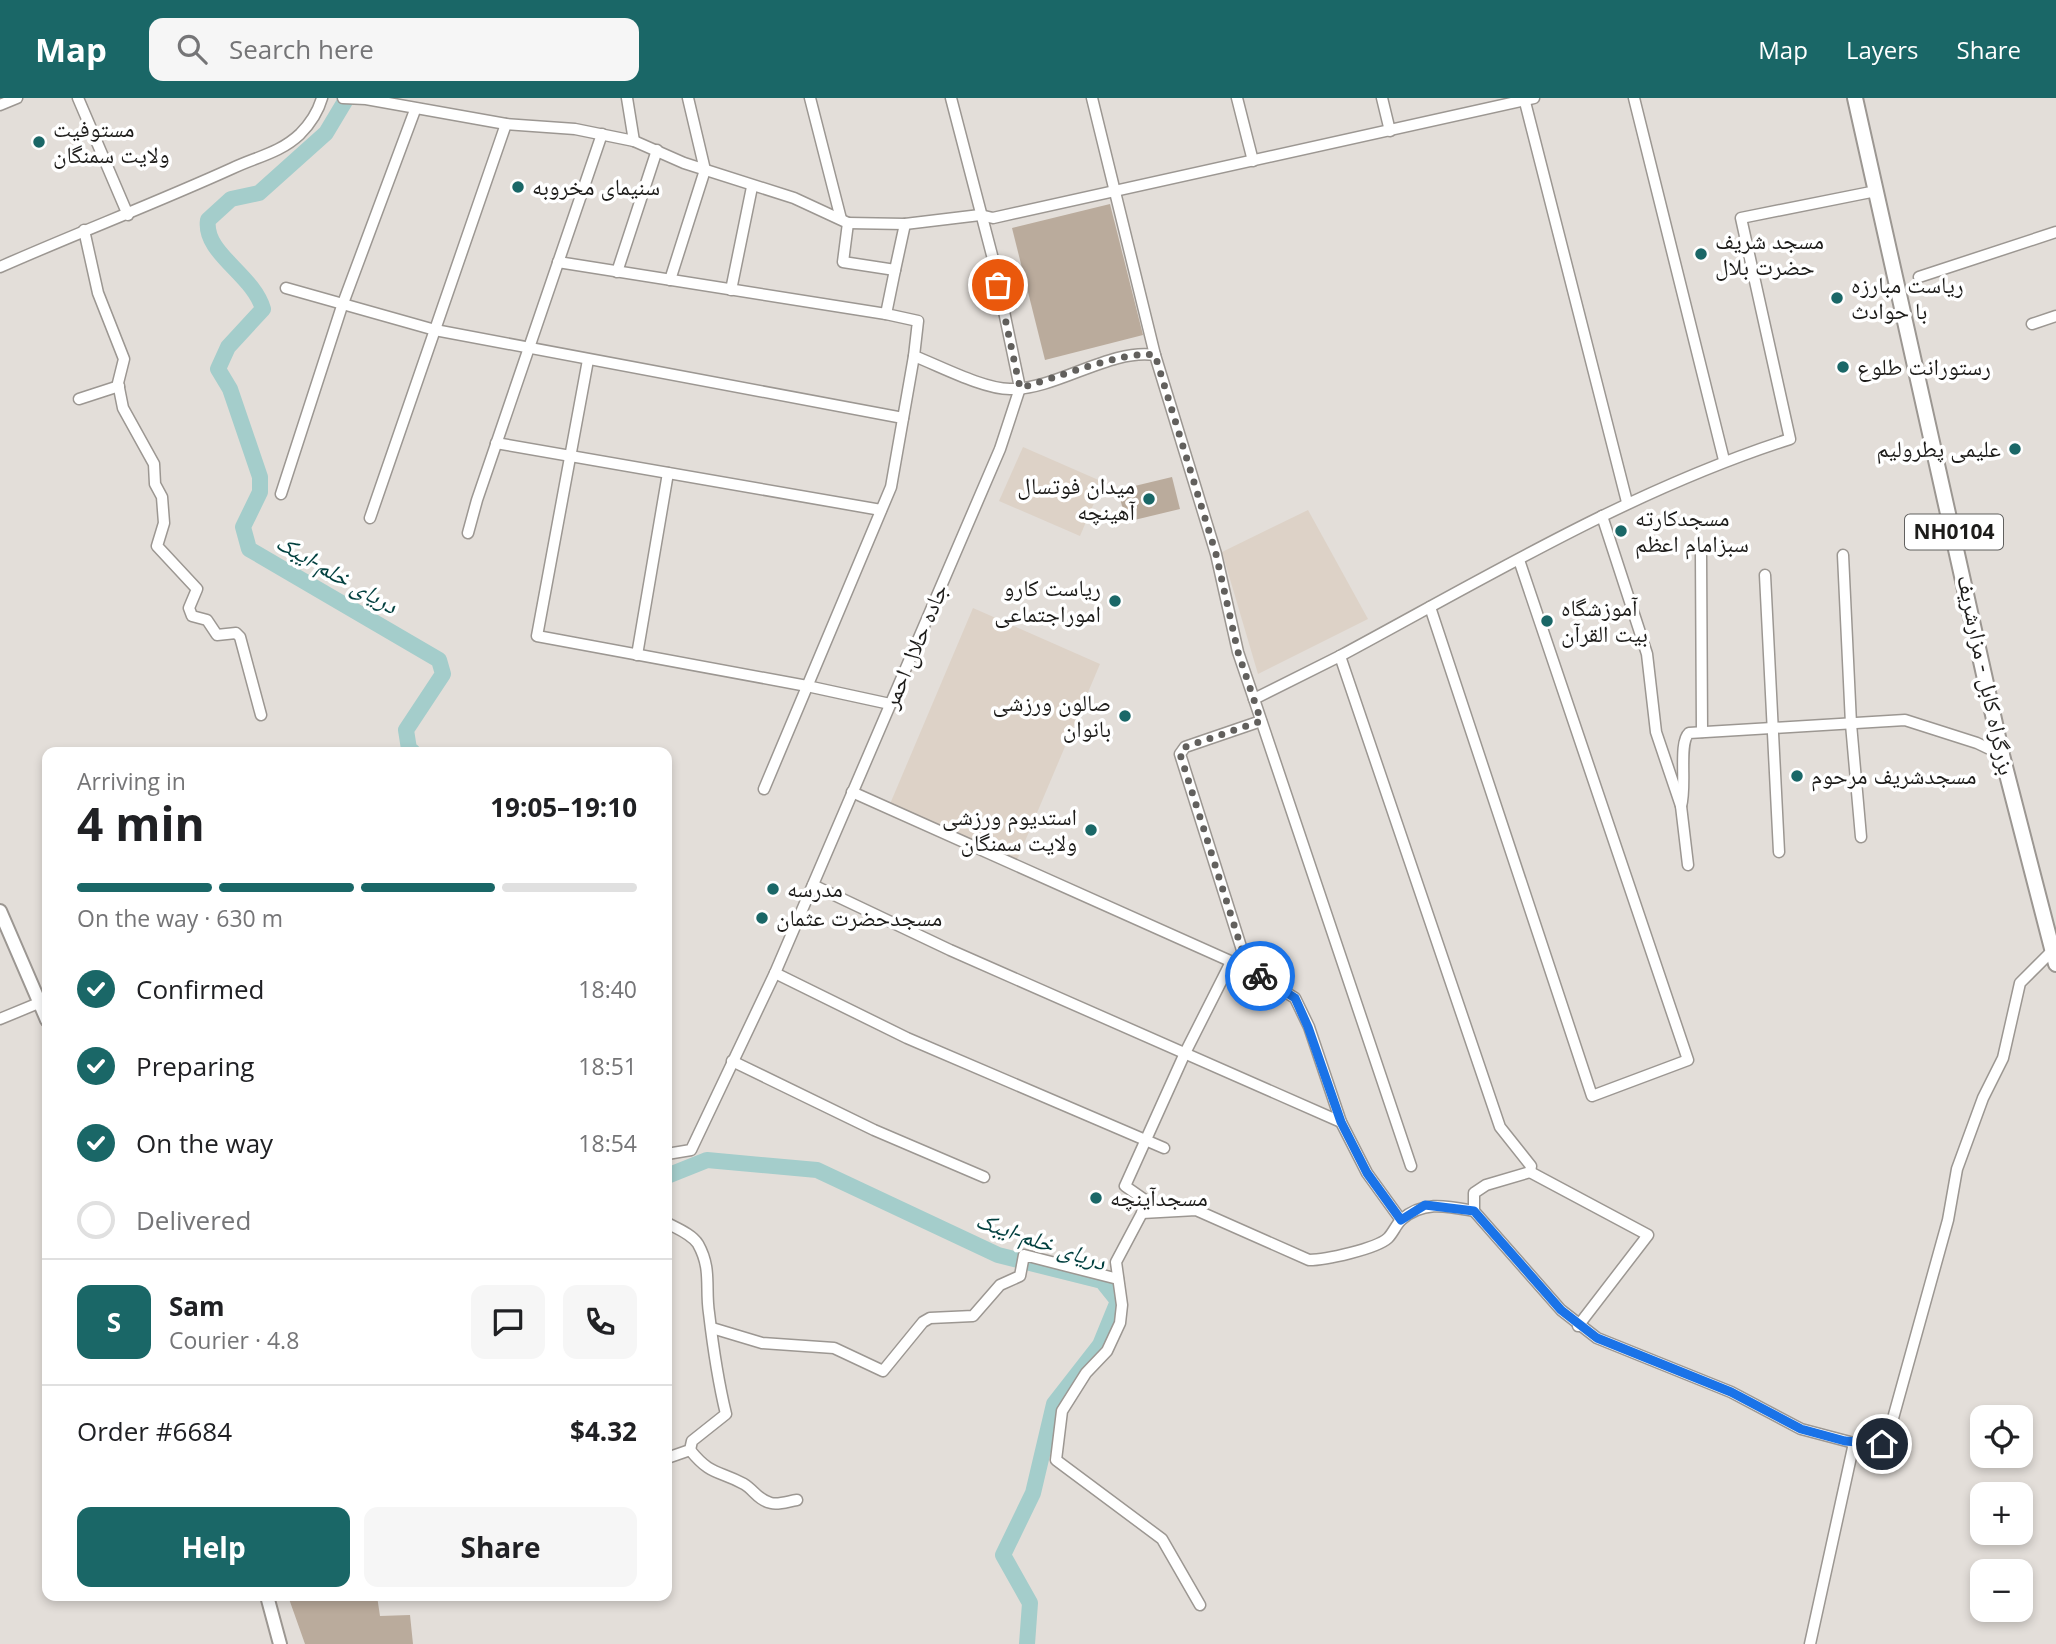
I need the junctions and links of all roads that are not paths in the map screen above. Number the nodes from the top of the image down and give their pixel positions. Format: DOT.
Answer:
graph roads {
  1 [pos="17,98"];
  2 [pos="78,98"];
  3 [pos="322,98"];
  4 [pos="343,98"];
  5 [pos="627,98"];
  6 [pos="688,98"];
  7 [pos="810,98"];
  8 [pos="951,98"];
  9 [pos="1092,98"];
  10 [pos="1237,98"];
  11 [pos="1382,98"];
  12 [pos="1634,98"];
  13 [pos="1855,98"];
  14 [pos="366,99"];
  15 [pos="1528,99"];
  16 [pos="0,105"];
  17 [pos="415,110"];
  18 [pos="506,124"];
  19 [pos="1390,131"];
  20 [pos="603,134"];
  21 [pos="634,141"];
  22 [pos="657,150"];
  23 [pos="1253,161"];
  24 [pos="705,170"];
  25 [pos="752,187"];
  26 [pos="1115,191"];
  27 [pos="1876,191"];
  28 [pos="128,215"];
  29 [pos="980,215"];
  30 [pos="844,221"];
  31 [pos="905,225"];
  32 [pos="84,230"];
  33 [pos="2056,232"];
  34 [pos="558,262"];
  35 [pos="0,267"];
  36 [pos="895,270"];
  37 [pos="617,272"];
  38 [pos="1919,277"];
  39 [pos="670,280"];
  40 [pos="286,288"];
  41 [pos="732,290"];
  42 [pos="342,306"];
  43 [pos="886,314"];
  44 [pos="2056,316"];
  45 [pos="2032,324"];
  46 [pos="435,330"];
  47 [pos="528,349"];
  48 [pos="1155,355"];
  49 [pos="914,356"];
  50 [pos="588,360"];
  51 [pos="119,386"];
  52 [pos="1020,388"];
  53 [pos="79,399"];
  54 [pos="903,418"];
  55 [pos="496,443"];
  56 [pos="571,456"];
  57 [pos="1724,460"];
  58 [pos="667,473"];
  59 [pos="281,494"];
  60 [pos="1627,502"];
  61 [pos="881,510"];
  62 [pos="1602,516"];
  63 [pos="370,518"];
  64 [pos="468,533"];
  65 [pos="1701,554"];
  66 [pos="1843,555"];
  67 [pos="1519,560"];
  68 [pos="1765,575"];
  69 [pos="1430,607"];
  70 [pos="637,655"];
  71 [pos="1340,656"];
  72 [pos="807,686"];
  73 [pos="1254,699"];
  74 [pos="890,705"];
  75 [pos="261,715"];
  76 [pos="1261,721"];
  77 [pos="1850,724"];
  78 [pos="1771,729"];
  79 [pos="1702,732"];
  80 [pos="2002,755"];
  81 [pos="764,789"];
  82 [pos="852,792"];
  83 [pos="1681,806"];
  84 [pos="1861,837"];
  85 [pos="1779,852"];
  86 [pos="1688,864"];
  87 [pos="813,885"];
  88 [pos="0,911"];
  89 [pos="2055,956"];
  90 [pos="1231,962"];
  91 [pos="1248,969"];
  92 [pos="775,973"];
  93 [pos="41,1002"];
  94 [pos="42,1005"];
  95 [pos="0,1019"];
  96 [pos="1185,1052"];
  97 [pos="732,1061"];
  98 [pos="1341,1122"];
  99 [pos="1146,1140"];
  100 [pos="1164,1148"];
  101 [pos="672,1153"];
  102 [pos="1411,1166"];
  103 [pos="1530,1172"];
  104 [pos="984,1177"];
  105 [pos="1474,1211"];
  106 [pos="1142,1213"];
  107 [pos="1401,1220"];
  108 [pos="672,1226"];
  109 [pos="1118,1279"];
  110 [pos="1578,1325"];
  111 [pos="712,1328"];
  112 [pos="1854,1443"];
  113 [pos="690,1450"];
  114 [pos="672,1456"];
  115 [pos="797,1500"];
  116 [pos="268,1601"];
  117 [pos="1200,1605"];
  118 [pos="279,1644"];
  119 [pos="1810,1644"];
  1 -- 16 [label="street"];
  2 -- 28 [label="street"];
  3 -- 28 [label="street"];
  4 -- 14 [label="street"];
  5 -- 21 [label="street"];
  6 -- 24 [label="street"];
  7 -- 30 [label="street"];
  8 -- 29 [label="street, جاده حلال احمر"];
  9 -- 26 [label="street"];
  10 -- 23 [label="street"];
  11 -- 19 [label="street"];
  12 -- 57 [label="street"];
  13 -- 27 [label="highway, بزرگراه کابل - مزارشریف / NH0104"];
  14 -- 17 [label="street"];
  15 -- 19 [label="street"];
  15 -- 60 [label="street"];
  17 -- 18 [label="street"];
  17 -- 42 [label="street"];
  18 -- 20 [label="street"];
  18 -- 46 [label="street"];
  19 -- 23 [label="street"];
  20 -- 21 [label="street"];
  20 -- 34 [label="street"];
  21 -- 22 [label="street"];
  22 -- 24 [label="street"];
  22 -- 37 [label="street"];
  23 -- 26 [label="street"];
  24 -- 25 [label="street"];
  24 -- 39 [label="street"];
  25 -- 30 [label="street"];
  25 -- 41 [label="street"];
  26 -- 29 [label="street"];
  26 -- 48 [label="street"];
  27 -- 57 [label="street"];
  27 -- 80 [label="highway, بزرگراه کابل - مزارشریف / NH0104"];
  28 -- 32 [label="street"];
  29 -- 31 [label="street"];
  29 -- 52 [label="street, جاده حلال احمر"];
  30 -- 31 [label="street"];
  30 -- 36 [label="street"];
  31 -- 36 [label="street"];
  32 -- 35 [label="street"];
  32 -- 51 [label="street"];
  33 -- 38 [label="street"];
  34 -- 37 [label="street"];
  34 -- 47 [label="street"];
  36 -- 43 [label="street"];
  37 -- 39 [label="street"];
  39 -- 41 [label="street"];
  40 -- 42 [label="street"];
  41 -- 43 [label="street"];
  42 -- 46 [label="street"];
  42 -- 59 [label="street"];
  43 -- 49 [label="street"];
  44 -- 45 [label="street"];
  46 -- 47 [label="street"];
  46 -- 63 [label="street"];
  47 -- 50 [label="street"];
  47 -- 55 [label="street"];
  48 -- 52 [label="street"];
  48 -- 73 [label="street"];
  49 -- 52 [label="street"];
  49 -- 54 [label="street"];
  50 -- 54 [label="street"];
  50 -- 56 [label="street"];
  51 -- 53 [label="street"];
  51 -- 75 [label="street"];
  52 -- 74 [label="street, جاده حلال احمر"];
  54 -- 61 [label="street"];
  55 -- 56 [label="street"];
  55 -- 64 [label="street"];
  56 -- 58 [label="street"];
  56 -- 70 [label="street"];
  57 -- 60 [label="street"];
  58 -- 61 [label="street"];
  58 -- 70 [label="street"];
  60 -- 62 [label="street"];
  61 -- 72 [label="street"];
  62 -- 67 [label="street"];
  62 -- 83 [label="street"];
  65 -- 79 [label="street"];
  66 -- 77 [label="street"];
  67 -- 69 [label="street"];
  67 -- 69 [label="street"];
  68 -- 78 [label="street"];
  69 -- 71 [label="street"];
  70 -- 72 [label="street"];
  71 -- 73 [label="street"];
  71 -- 103 [label="street"];
  72 -- 74 [label="street"];
  72 -- 81 [label="street"];
  73 -- 76 [label="street"];
  74 -- 82 [label="street, جاده حلال احمر"];
  76 -- 91 [label="street"];
  76 -- 102 [label="street"];
  77 -- 78 [label="street"];
  77 -- 80 [label="street"];
  77 -- 84 [label="street"];
  78 -- 79 [label="street"];
  78 -- 85 [label="street"];
  79 -- 83 [label="street"];
  80 -- 89 [label="highway, بزرگراه کابل - مزارشریف / NH0104"];
  82 -- 87 [label="street, جاده حلال احمر"];
  82 -- 90 [label="street"];
  83 -- 86 [label="street"];
  87 -- 92 [label="street, جاده حلال احمر"];
  87 -- 96 [label="street"];
  88 -- 93 [label="main road"];
  89 -- 112 [label="street"];
  90 -- 91 [label="street"];
  90 -- 96 [label="street"];
  91 -- 98 [label="street"];
  92 -- 97 [label="street, جاده حلال احمر"];
  92 -- 99 [label="street"];
  93 -- 94 [label="main road"];
  93 -- 95 [label="street"];
  96 -- 98 [label="street"];
  96 -- 99 [label="street"];
  97 -- 101 [label="street, جاده حلال احمر"];
  97 -- 104 [label="street"];
  98 -- 107 [label="street"];
  99 -- 100 [label="street"];
  99 -- 106 [label="street"];
  103 -- 105 [label="street"];
  103 -- 110 [label="street"];
  105 -- 107 [label="street"];
  105 -- 110 [label="street"];
  106 -- 107 [label="street"];
  106 -- 109 [label="street"];
  108 -- 111 [label="street"];
  109 -- 111 [label="street"];
  109 -- 117 [label="street"];
  110 -- 112 [label="street"];
  111 -- 113 [label="street"];
  112 -- 119 [label="street"];
  113 -- 114 [label="street"];
  113 -- 115 [label="street"];
  116 -- 118 [label="main road"];
}
